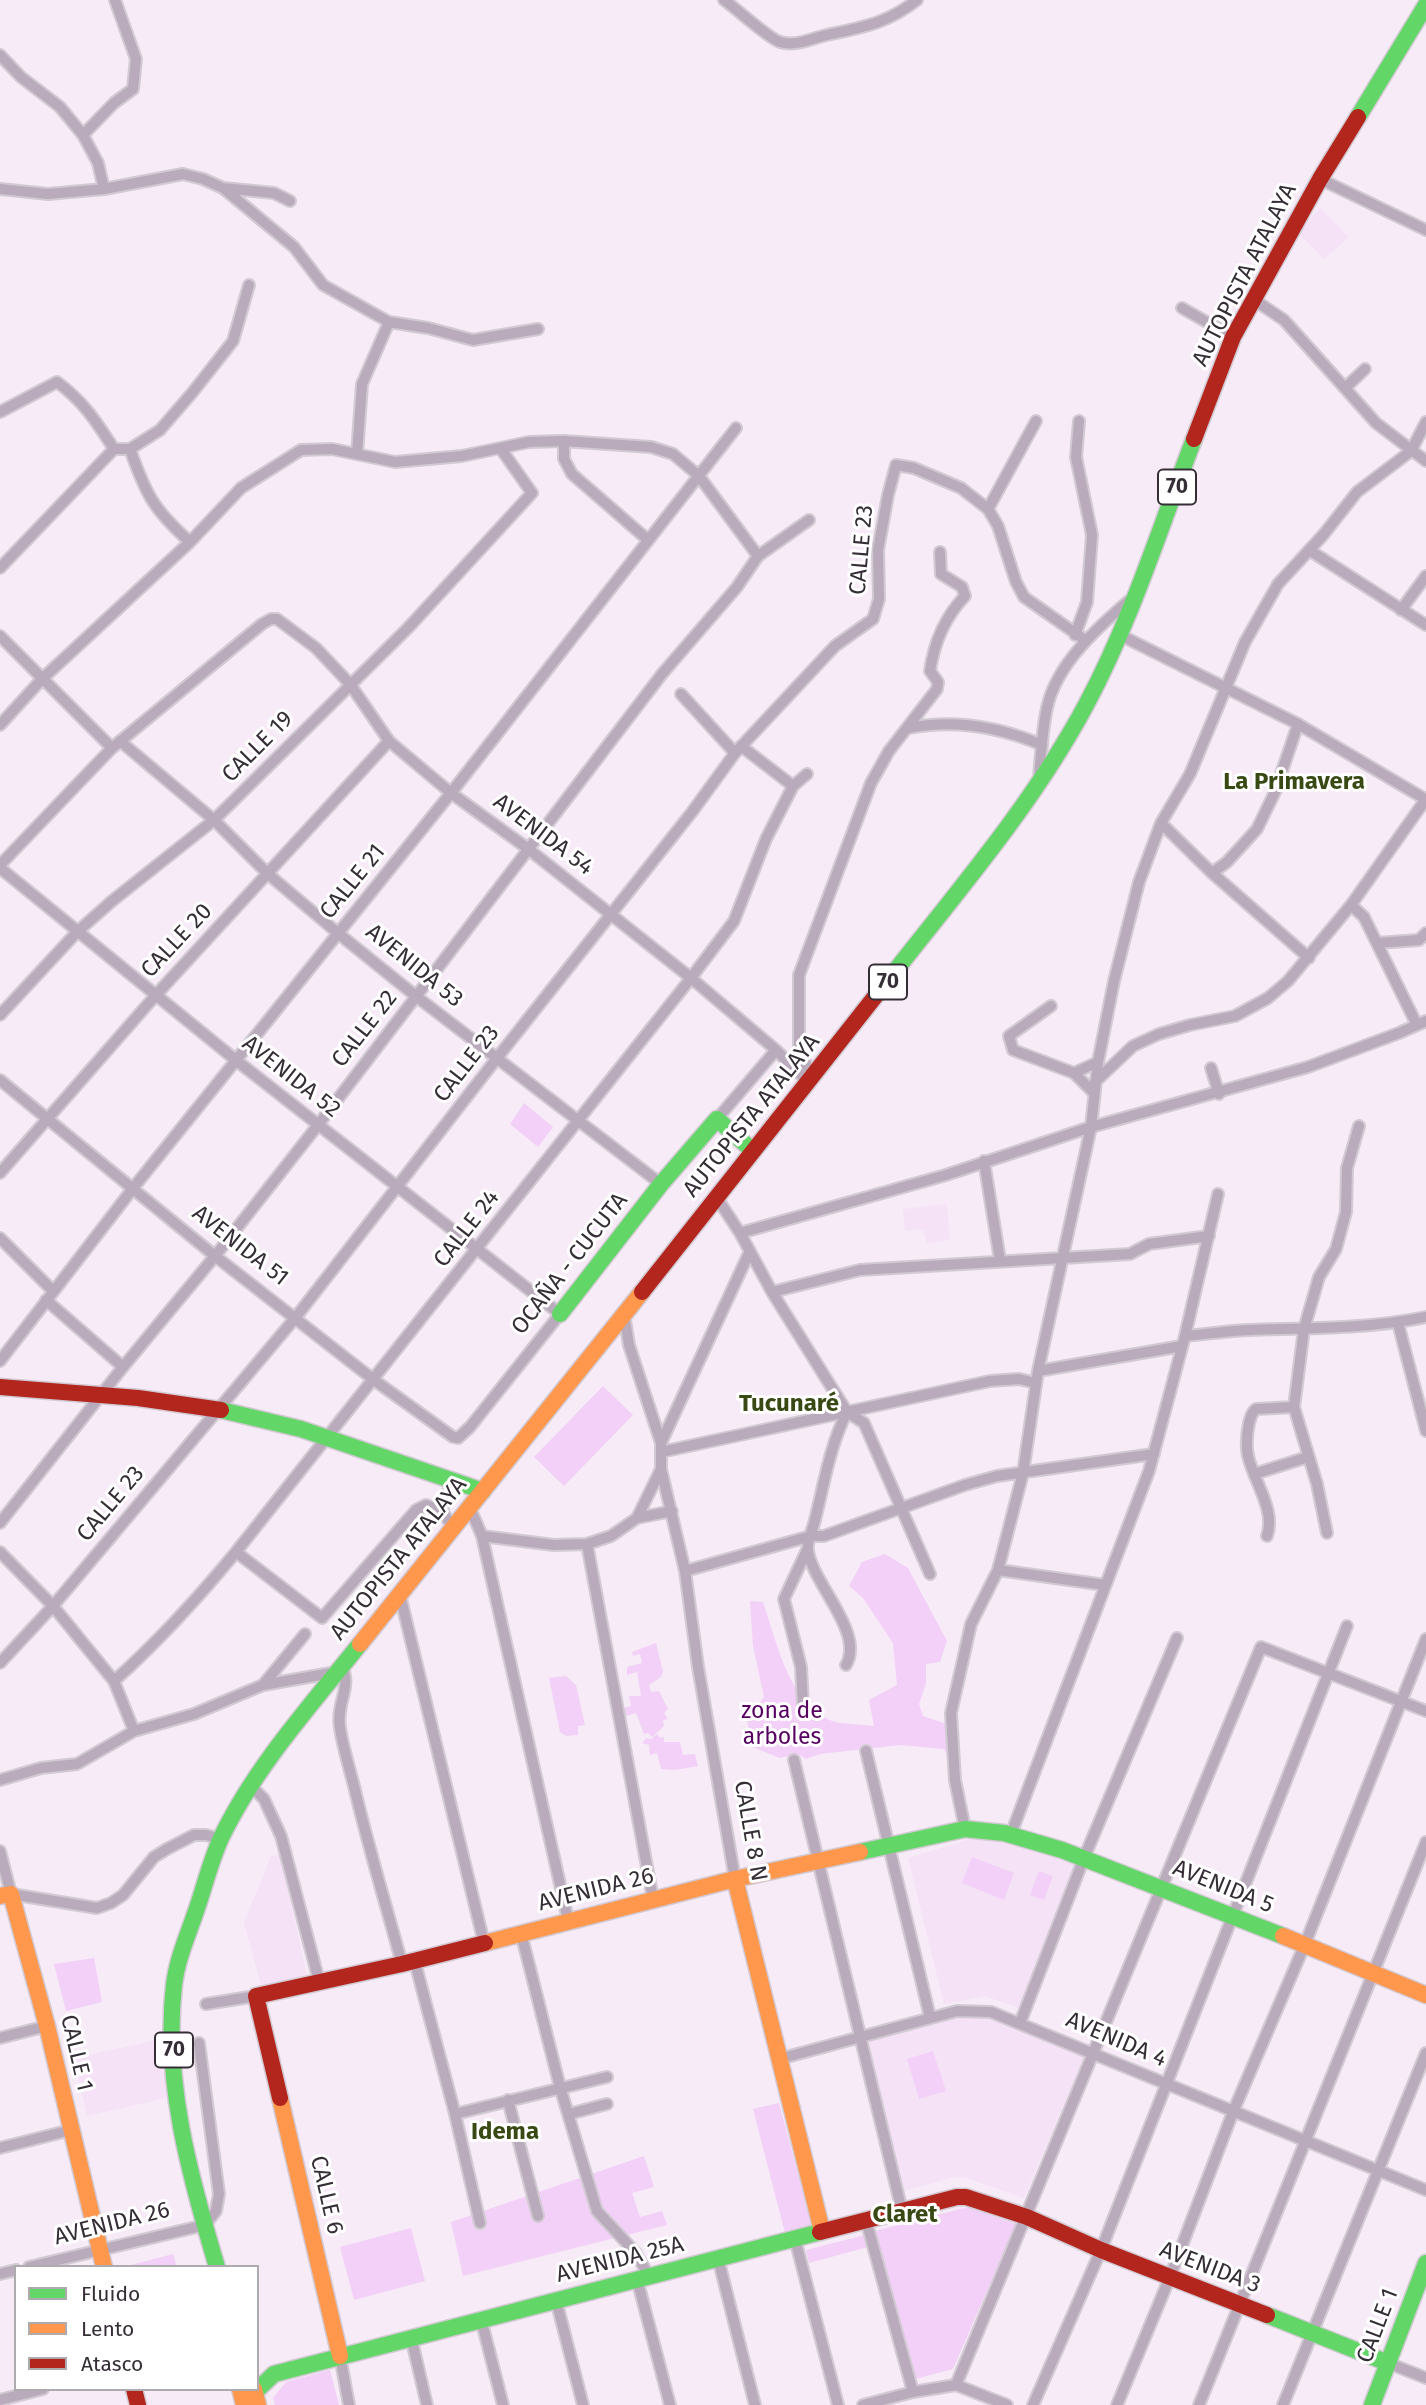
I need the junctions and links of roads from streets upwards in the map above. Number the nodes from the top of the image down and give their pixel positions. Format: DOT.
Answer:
graph roads {
  1 [pos="115,0"];
  2 [pos="724,0"];
  3 [pos="916,0"];
  4 [pos="1426,5"];
  5 [pos="0,55"];
  6 [pos="83,135"];
  7 [pos="1320,179"];
  8 [pos="223,188"];
  9 [pos="0,189"];
  10 [pos="104,189"];
  11 [pos="290,201"];
  12 [pos="1426,230"];
  13 [pos="249,285"];
  14 [pos="1253,299"];
  15 [pos="1182,308"];
  16 [pos="389,322"];
  17 [pos="538,329"];
  18 [pos="1233,337"];
  19 [pos="1365,369"];
  20 [pos="1345,388"];
  21 [pos="0,412"];
  22 [pos="1036,421"];
  23 [pos="1079,421"];
  24 [pos="1426,422"];
  25 [pos="736,428"];
  26 [pos="564,441"];
  27 [pos="114,449"];
  28 [pos="130,449"];
  29 [pos="501,449"];
  30 [pos="1411,452"];
  31 [pos="357,454"];
  32 [pos="1426,461"];
  33 [pos="699,476"];
  34 [pos="988,509"];
  35 [pos="809,520"];
  36 [pos="648,540"];
  37 [pos="190,542"];
  38 [pos="1309,550"];
  39 [pos="940,552"];
  40 [pos="758,556"];
  41 [pos="0,568"];
  42 [pos="1426,576"];
  43 [pos="1137,594"];
  44 [pos="1401,610"];
  45 [pos="1426,625"];
  46 [pos="1120,635"];
  47 [pos="0,636"];
  48 [pos="1080,638"];
  49 [pos="42,680"];
  50 [pos="350,684"];
  51 [pos="1225,686"];
  52 [pos="681,694"];
  53 [pos="1298,724"];
  54 [pos="0,725"];
  55 [pos="909,728"];
  56 [pos="389,741"];
  57 [pos="116,745"];
  58 [pos="1042,745"];
  59 [pos="738,749"];
  60 [pos="807,775"];
  61 [pos="793,786"];
  62 [pos="1037,787"];
  63 [pos="451,793"];
  64 [pos="1426,799"];
  65 [pos="214,820"];
  66 [pos="1161,823"];
  67 [pos="527,848"];
  68 [pos="0,866"];
  69 [pos="1212,873"];
  70 [pos="268,874"];
  71 [pos="1351,905"];
  72 [pos="612,914"];
  73 [pos="77,932"];
  74 [pos="339,933"];
  75 [pos="1426,933"];
  76 [pos="1378,943"];
  77 [pos="1309,958"];
  78 [pos="691,978"];
  79 [pos="155,996"];
  80 [pos="417,997"];
  81 [pos="1051,1006"];
  82 [pos="0,1015"];
  83 [pos="1422,1023"];
  84 [pos="776,1050"];
  85 [pos="497,1058"];
  86 [pos="237,1061"];
  87 [pos="1098,1062"];
  88 [pos="1211,1068"];
  89 [pos="1074,1073"];
  90 [pos="0,1080"];
  91 [pos="811,1081"];
  92 [pos="1094,1087"];
  93 [pos="1219,1094"];
  94 [pos="48,1118"];
  95 [pos="717,1119"];
  96 [pos="581,1120"];
  97 [pos="318,1125"];
  98 [pos="1359,1126"];
  99 [pos="1091,1127"];
  100 [pos="753,1151"];
  101 [pos="984,1161"];
  102 [pos="0,1173"];
  103 [pos="661,1184"];
  104 [pos="134,1187"];
  105 [pos="398,1188"];
  106 [pos="1218,1194"];
  107 [pos="717,1198"];
  108 [pos="740,1233"];
  109 [pos="1209,1236"];
  110 [pos="0,1238"];
  111 [pos="477,1250"];
  112 [pos="750,1251"];
  113 [pos="215,1255"];
  114 [pos="1063,1259"];
  115 [pos="1000,1260"];
  116 [pos="772,1292"];
  117 [pos="50,1295"];
  118 [pos="561,1314"];
  119 [pos="624,1314"];
  120 [pos="296,1317"];
  121 [pos="1426,1317"];
  122 [pos="1398,1323"];
  123 [pos="1304,1329"];
  124 [pos="1183,1341"];
  125 [pos="0,1361"];
  126 [pos="123,1367"];
  127 [pos="1038,1371"];
  128 [pos="374,1380"];
  129 [pos="1037,1383"];
  130 [pos="0,1387"];
  131 [pos="102,1393"];
  132 [pos="1294,1408"];
  133 [pos="218,1409"];
  134 [pos="1423,1411"];
  135 [pos="847,1412"];
  136 [pos="1426,1432"];
  137 [pos="329,1437"];
  138 [pos="458,1438"];
  139 [pos="661,1448"];
  140 [pos="1154,1454"];
  141 [pos="1308,1457"];
  142 [pos="661,1469"];
  143 [pos="1023,1473"];
  144 [pos="1254,1474"];
  145 [pos="452,1482"];
  146 [pos="483,1491"];
  147 [pos="470,1508"];
  148 [pos="900,1510"];
  149 [pos="442,1511"];
  150 [pos="672,1511"];
  151 [pos="637,1518"];
  152 [pos="0,1524"];
  153 [pos="453,1528"];
  154 [pos="1327,1533"];
  155 [pos="482,1536"];
  156 [pos="811,1536"];
  157 [pos="1267,1536"];
  158 [pos="587,1544"];
  159 [pos="807,1550"];
  160 [pos="0,1552"];
  161 [pos="236,1552"];
  162 [pos="999,1570"];
  163 [pos="685,1571"];
  164 [pos="930,1574"];
  165 [pos="1105,1586"];
  166 [pos="400,1595"];
  167 [pos="53,1606"];
  168 [pos="1346,1626"];
  169 [pos="305,1634"];
  170 [pos="1177,1638"];
  171 [pos="1426,1639"];
  172 [pos="0,1663"];
  173 [pos="846,1665"];
  174 [pos="340,1669"];
  175 [pos="1327,1674"];
  176 [pos="114,1681"];
  177 [pos="263,1685"];
  178 [pos="1402,1700"];
  179 [pos="803,1705"];
  180 [pos="1426,1712"];
  181 [pos="134,1731"];
  182 [pos="866,1751"];
  183 [pos="794,1760"];
  184 [pos="0,1780"];
  185 [pos="251,1786"];
  186 [pos="965,1829"];
  187 [pos="1005,1833"];
  188 [pos="221,1839"];
  189 [pos="1426,1842"];
  190 [pos="889,1847"];
  191 [pos="0,1851"];
  192 [pos="1084,1858"];
  193 [pos="817,1863"];
  194 [pos="735,1879"];
  195 [pos="1162,1887"];
  196 [pos="5,1895"];
  197 [pos="653,1899"];
  198 [pos="1233,1914"];
  199 [pos="568,1920"];
  200 [pos="521,1934"];
  201 [pos="484,1943"];
  202 [pos="1305,1944"];
  203 [pos="410,1967"];
  204 [pos="1374,1974"];
  205 [pos="319,1981"];
  206 [pos="256,1996"];
  207 [pos="1426,1996"];
  208 [pos="206,2004"];
  209 [pos="930,2017"];
  210 [pos="1020,2023"];
  211 [pos="47,2026"];
  212 [pos="859,2037"];
  213 [pos="0,2038"];
  214 [pos="199,2043"];
  215 [pos="1093,2052"];
  216 [pos="1426,2053"];
  217 [pos="779,2059"];
  218 [pos="607,2077"];
  219 [pos="1165,2084"];
  220 [pos="560,2087"];
  221 [pos="508,2100"];
  222 [pos="607,2104"];
  223 [pos="1233,2112"];
  224 [pos="455,2113"];
  225 [pos="569,2114"];
  226 [pos="71,2130"];
  227 [pos="1304,2140"];
  228 [pos="0,2148"];
  229 [pos="1377,2170"];
  230 [pos="1426,2190"];
  231 [pos="977,2200"];
  232 [pos="902,2211"];
  233 [pos="538,2216"];
  234 [pos="1027,2217"];
  235 [pos="866,2220"];
  236 [pos="480,2223"];
  237 [pos="205,2225"];
  238 [pos="822,2231"];
  239 [pos="795,2239"];
  240 [pos="99,2250"];
  241 [pos="1101,2250"];
  242 [pos="718,2258"];
  243 [pos="1426,2263"];
  244 [pos="37,2265"];
  245 [pos="103,2265"];
  246 [pos="215,2265"];
  247 [pos="643,2277"];
  248 [pos="1170,2277"];
  249 [pos="556,2300"];
  250 [pos="1240,2303"];
  251 [pos="481,2319"];
  252 [pos="1312,2333"];
  253 [pos="411,2337"];
  254 [pos="340,2356"];
  255 [pos="1388,2363"];
  256 [pos="259,2370"];
  257 [pos="274,2374"];
  258 [pos="1426,2378"];
  259 [pos="956,2385"];
  260 [pos="259,2388"];
  261 [pos="35,2391"];
  262 [pos="913,2392"];
  263 [pos="0,2400"];
  264 [pos="349,2405"];
  265 [pos="427,2405"];
  266 [pos="503,2405"];
  267 [pos="583,2405"];
  268 [pos="670,2405"];
  269 [pos="755,2405"];
  270 [pos="838,2405"];
  271 [pos="863,2405"];
  272 [pos="1007,2405"];
  273 [pos="1033,2405"];
  274 [pos="1117,2405"];
  275 [pos="1199,2405"];
  276 [pos="1283,2405"];
  277 [pos="1372,2405"];
  1 -- 6 [label="street"];
  2 -- 3 [label="street"];
  4 -- 7 [label="street, AUTOPISTA ATALAYA / 70"];
  5 -- 6 [label="street"];
  6 -- 10 [label="street"];
  7 -- 12 [label="street"];
  7 -- 14 [label="street, AUTOPISTA ATALAYA / 70"];
  8 -- 10 [label="street"];
  8 -- 11 [label="street"];
  8 -- 16 [label="street"];
  9 -- 10 [label="street"];
  13 -- 28 [label="street"];
  14 -- 18 [label="street, AUTOPISTA ATALAYA / 70"];
  14 -- 20 [label="street"];
  15 -- 18 [label="street"];
  16 -- 17 [label="street"];
  16 -- 31 [label="street"];
  18 -- 43 [label="street, AUTOPISTA ATALAYA / 70"];
  19 -- 20 [label="street"];
  20 -- 30 [label="street"];
  21 -- 27 [label="street"];
  22 -- 34 [label="street"];
  23 -- 48 [label="street"];
  24 -- 30 [label="street"];
  25 -- 33 [label="street, CALLE 21"];
  26 -- 29 [label="street"];
  26 -- 33 [label="street"];
  26 -- 36 [label="street"];
  27 -- 28 [label="street"];
  27 -- 41 [label="street"];
  28 -- 37 [label="street"];
  29 -- 31 [label="street"];
  29 -- 50 [label="street, CALLE 19"];
  30 -- 32 [label="street"];
  30 -- 38 [label="street"];
  31 -- 37 [label="street"];
  33 -- 36 [label="street, CALLE 21"];
  33 -- 40 [label="street"];
  34 -- 48 [label="street"];
  34 -- 59 [label="street, CALLE 23"];
  35 -- 40 [label="street"];
  36 -- 63 [label="street, CALLE 21"];
  37 -- 49 [label="street"];
  38 -- 44 [label="street"];
  38 -- 51 [label="street"];
  39 -- 55 [label="street"];
  40 -- 67 [label="street, CALLE 22"];
  42 -- 44 [label="street"];
  43 -- 46 [label="street, AUTOPISTA ATALAYA / 70"];
  43 -- 48 [label="street"];
  44 -- 45 [label="street"];
  46 -- 51 [label="street"];
  46 -- 62 [label="street, AUTOPISTA ATALAYA / 70"];
  47 -- 49 [label="street, AVENIDA 53"];
  48 -- 58 [label="street"];
  49 -- 54 [label="street"];
  49 -- 57 [label="street, AVENIDA 53"];
  50 -- 56 [label="street, AVENIDA 54"];
  50 -- 57 [label="street, AVENIDA 54"];
  50 -- 65 [label="street, CALLE 19"];
  51 -- 53 [label="street"];
  51 -- 66 [label="street"];
  52 -- 59 [label="street"];
  53 -- 64 [label="street"];
  53 -- 69 [label="street"];
  55 -- 58 [label="street"];
  55 -- 91 [label="street"];
  56 -- 63 [label="street, AVENIDA 54"];
  56 -- 70 [label="street, CALLE 20"];
  57 -- 65 [label="street, AVENIDA 53"];
  57 -- 68 [label="street"];
  58 -- 62 [label="street"];
  59 -- 61 [label="street"];
  59 -- 72 [label="street, CALLE 23"];
  60 -- 61 [label="street, CALLE 24"];
  61 -- 78 [label="street, CALLE 24"];
  62 -- 91 [label="street, AUTOPISTA ATALAYA / 70"];
  63 -- 67 [label="street, AVENIDA 54"];
  63 -- 74 [label="street, CALLE 21"];
  64 -- 71 [label="street"];
  65 -- 70 [label="street, AVENIDA 53"];
  65 -- 73 [label="street, CALLE 19"];
  66 -- 69 [label="street"];
  66 -- 87 [label="street"];
  67 -- 72 [label="street, AVENIDA 54"];
  67 -- 80 [label="street, CALLE 22"];
  68 -- 73 [label="street, AVENIDA 52"];
  69 -- 77 [label="street"];
  70 -- 74 [label="street, AVENIDA 53"];
  70 -- 79 [label="street, CALLE 20"];
  71 -- 76 [label="street"];
  71 -- 77 [label="street"];
  72 -- 78 [label="street, AVENIDA 54"];
  72 -- 85 [label="street, CALLE 23"];
  73 -- 79 [label="street, AVENIDA 52"];
  73 -- 82 [label="street, CALLE 19"];
  74 -- 80 [label="street, AVENIDA 53"];
  74 -- 86 [label="street, CALLE 21"];
  75 -- 76 [label="street"];
  76 -- 83 [label="street"];
  77 -- 92 [label="street"];
  78 -- 84 [label="street, AVENIDA 54"];
  78 -- 96 [label="street, CALLE 24"];
  79 -- 86 [label="street, AVENIDA 52"];
  79 -- 94 [label="street, CALLE 20"];
  80 -- 85 [label="street, AVENIDA 53"];
  80 -- 97 [label="street, CALLE 22"];
  81 -- 89 [label="street"];
  83 -- 93 [label="street"];
  84 -- 91 [label="street, AVENIDA 54"];
  84 -- 95 [label="street, OCAÑA - CUCUTA"];
  85 -- 96 [label="street, AVENIDA 53"];
  85 -- 105 [label="street, CALLE 23"];
  86 -- 97 [label="street, AVENIDA 52"];
  86 -- 104 [label="street, CALLE 21"];
  87 -- 89 [label="street"];
  87 -- 92 [label="street"];
  88 -- 93 [label="street"];
  89 -- 92 [label="street"];
  90 -- 94 [label="street, AVENIDA 51"];
  91 -- 100 [label="street, AUTOPISTA ATALAYA / 70"];
  92 -- 99 [label="street"];
  93 -- 99 [label="street"];
  94 -- 102 [label="street, CALLE 20"];
  94 -- 104 [label="street, AVENIDA 51"];
  95 -- 100 [label="street"];
  95 -- 103 [label="street, OCAÑA - CUCUTA"];
  96 -- 103 [label="street, AVENIDA 53"];
  96 -- 111 [label="street, CALLE 24"];
  97 -- 105 [label="street, AVENIDA 52"];
  97 -- 113 [label="street, CALLE 22"];
  98 -- 123 [label="street"];
  99 -- 101 [label="street"];
  99 -- 114 [label="street"];
  100 -- 107 [label="street, AUTOPISTA ATALAYA / 70"];
  101 -- 108 [label="street"];
  101 -- 115 [label="street"];
  103 -- 118 [label="street, OCAÑA - CUCUTA"];
  104 -- 113 [label="street, AVENIDA 51"];
  104 -- 117 [label="street, CALLE 21"];
  105 -- 111 [label="street, AVENIDA 52"];
  105 -- 120 [label="street, CALLE 23"];
  106 -- 109 [label="street"];
  107 -- 108 [label="street"];
  107 -- 119 [label="street, AUTOPISTA ATALAYA / 70"];
  108 -- 112 [label="street"];
  109 -- 114 [label="street"];
  109 -- 124 [label="street"];
  110 -- 117 [label="street"];
  111 -- 118 [label="street, AVENIDA 52"];
  111 -- 128 [label="street, CALLE 24"];
  112 -- 116 [label="street"];
  112 -- 139 [label="street"];
  113 -- 120 [label="street, AVENIDA 51"];
  113 -- 126 [label="street, CALLE 22"];
  114 -- 115 [label="street"];
  114 -- 127 [label="street"];
  115 -- 116 [label="street"];
  116 -- 135 [label="street"];
  117 -- 125 [label="street, CALLE 21"];
  117 -- 126 [label="street"];
  118 -- 138 [label="street, OCAÑA - CUCUTA"];
  119 -- 139 [label="street, CALLE 8 N"];
  119 -- 146 [label="street, AUTOPISTA ATALAYA / 70"];
  120 -- 128 [label="street, AVENIDA 51"];
  120 -- 133 [label="street, CALLE 23"];
  121 -- 122 [label="street"];
  122 -- 123 [label="street"];
  122 -- 134 [label="street"];
  123 -- 124 [label="street"];
  123 -- 132 [label="street"];
  124 -- 127 [label="street"];
  124 -- 140 [label="street"];
  126 -- 131 [label="street, CALLE 22"];
  127 -- 129 [label="street"];
  128 -- 137 [label="street, CALLE 24"];
  128 -- 138 [label="street, AVENIDA 51"];
  129 -- 135 [label="street"];
  129 -- 143 [label="street"];
  130 -- 131 [label="street"];
  131 -- 133 [label="street"];
  131 -- 152 [label="street, CALLE 22"];
  132 -- 141 [label="street"];
  132 -- 144 [label="street"];
  133 -- 137 [label="street"];
  133 -- 167 [label="street, CALLE 23"];
  134 -- 136 [label="street"];
  135 -- 139 [label="street"];
  135 -- 148 [label="street"];
  135 -- 156 [label="street"];
  137 -- 145 [label="street"];
  137 -- 161 [label="street, CALLE 24"];
  139 -- 142 [label="street, CALLE 8 N"];
  140 -- 143 [label="street"];
  140 -- 165 [label="street"];
  141 -- 144 [label="street"];
  141 -- 154 [label="street"];
  142 -- 150 [label="street, CALLE 8 N"];
  142 -- 151 [label="street"];
  143 -- 148 [label="street"];
  143 -- 162 [label="street"];
  144 -- 157 [label="street"];
  145 -- 146 [label="street"];
  145 -- 149 [label="street"];
  146 -- 147 [label="street, AUTOPISTA ATALAYA / 70"];
  147 -- 153 [label="street, AUTOPISTA ATALAYA / 70"];
  147 -- 155 [label="street"];
  148 -- 156 [label="street"];
  148 -- 164 [label="street"];
  149 -- 153 [label="street"];
  149 -- 161 [label="street"];
  150 -- 151 [label="street"];
  150 -- 163 [label="street, CALLE 8 N"];
  151 -- 158 [label="street"];
  153 -- 166 [label="street, AUTOPISTA ATALAYA / 70"];
  155 -- 158 [label="street"];
  155 -- 199 [label="street"];
  156 -- 159 [label="street"];
  156 -- 163 [label="street"];
  158 -- 197 [label="street"];
  159 -- 173 [label="street"];
  159 -- 179 [label="street"];
  160 -- 167 [label="street"];
  161 -- 176 [label="street, CALLE 24"];
  162 -- 165 [label="street"];
  162 -- 186 [label="street"];
  163 -- 194 [label="street, CALLE 8 N"];
  165 -- 187 [label="street"];
  166 -- 174 [label="street, AUTOPISTA ATALAYA / 70"];
  166 -- 201 [label="street"];
  167 -- 172 [label="street, CALLE 23"];
  167 -- 176 [label="street"];
  168 -- 175 [label="street"];
  169 -- 177 [label="street"];
  170 -- 192 [label="street"];
  171 -- 178 [label="street"];
  174 -- 177 [label="street"];
  174 -- 185 [label="street, AUTOPISTA ATALAYA / 70"];
  174 -- 203 [label="street"];
  175 -- 178 [label="street"];
  175 -- 195 [label="street"];
  175 -- 198 [label="street"];
  176 -- 181 [label="street"];
  177 -- 181 [label="street"];
  178 -- 180 [label="street"];
  178 -- 202 [label="street"];
  181 -- 184 [label="street"];
  182 -- 190 [label="street"];
  183 -- 193 [label="street"];
  185 -- 188 [label="street, AUTOPISTA ATALAYA / 70"];
  185 -- 205 [label="street"];
  186 -- 187 [label="street, AVENIDA 26"];
  186 -- 190 [label="street, AVENIDA 26"];
  187 -- 192 [label="street, AVENIDA 5"];
  188 -- 196 [label="street"];
  188 -- 237 [label="street, AUTOPISTA ATALAYA / 70"];
  189 -- 204 [label="street"];
  190 -- 193 [label="street, AVENIDA 26"];
  190 -- 209 [label="street"];
  191 -- 196 [label="street, CALLE 1"];
  192 -- 195 [label="street, AVENIDA 5"];
  192 -- 210 [label="street"];
  193 -- 194 [label="street, AVENIDA 26"];
  193 -- 212 [label="street"];
  194 -- 197 [label="street, AVENIDA 26"];
  194 -- 217 [label="street, CALLE 8 N"];
  195 -- 198 [label="street, AVENIDA 5"];
  195 -- 215 [label="street"];
  196 -- 211 [label="street, CALLE 1"];
  197 -- 199 [label="street, AVENIDA 26"];
  198 -- 202 [label="street, AVENIDA 5"];
  198 -- 219 [label="street"];
  199 -- 200 [label="street, AVENIDA 26"];
  200 -- 201 [label="street, AVENIDA 26"];
  200 -- 220 [label="street"];
  201 -- 203 [label="street, AVENIDA 26"];
  202 -- 204 [label="street, AVENIDA 5"];
  202 -- 223 [label="street"];
  203 -- 205 [label="street, AVENIDA 26"];
  203 -- 224 [label="street"];
  204 -- 207 [label="street, AVENIDA 5"];
  204 -- 227 [label="street"];
  205 -- 206 [label="street, AVENIDA 26"];
  206 -- 208 [label="street, AVENIDA 26"];
  206 -- 254 [label="street, CALLE 6"];
  209 -- 210 [label="street, AVENIDA 4"];
  209 -- 212 [label="street, AVENIDA 4"];
  210 -- 215 [label="street, AVENIDA 4"];
  211 -- 213 [label="street"];
  211 -- 226 [label="street, CALLE 1"];
  212 -- 217 [label="street, AVENIDA 4"];
  212 -- 232 [label="street"];
  214 -- 237 [label="street"];
  215 -- 219 [label="street, AVENIDA 4"];
  215 -- 234 [label="street"];
  216 -- 229 [label="street"];
  217 -- 238 [label="street, CALLE 8 N"];
  218 -- 220 [label="street"];
  219 -- 223 [label="street, AVENIDA 4"];
  219 -- 241 [label="street"];
  220 -- 221 [label="street"];
  220 -- 225 [label="street"];
  221 -- 224 [label="street"];
  221 -- 233 [label="street"];
  222 -- 225 [label="street"];
  223 -- 227 [label="street, AVENIDA 4"];
  223 -- 248 [label="street"];
  224 -- 236 [label="street"];
  225 -- 247 [label="street"];
  226 -- 228 [label="street"];
  226 -- 240 [label="street, CALLE 1"];
  227 -- 229 [label="street, AVENIDA 4"];
  227 -- 250 [label="street"];
  229 -- 230 [label="street, AVENIDA 4"];
  229 -- 252 [label="street"];
  231 -- 232 [label="street, AVENIDA 25A"];
  231 -- 234 [label="street, AVENIDA 3"];
  232 -- 235 [label="street, AVENIDA 25A"];
  234 -- 241 [label="street, AVENIDA 3"];
  234 -- 259 [label="street"];
  235 -- 238 [label="street, AVENIDA 25A"];
  235 -- 262 [label="street"];
  237 -- 240 [label="street, AVENIDA 26"];
  237 -- 246 [label="street, AUTOPISTA ATALAYA / 70"];
  238 -- 239 [label="street, AVENIDA 25A"];
  239 -- 242 [label="street, AVENIDA 25A"];
  239 -- 270 [label="street"];
  240 -- 244 [label="street, AVENIDA 26"];
  240 -- 245 [label="street, CALLE 1"];
  241 -- 248 [label="street, AVENIDA 3"];
  241 -- 273 [label="street"];
  242 -- 247 [label="street, AVENIDA 25A"];
  242 -- 269 [label="street"];
  243 -- 255 [label="street, CALLE 1"];
  247 -- 249 [label="street, AVENIDA 25A"];
  247 -- 268 [label="street"];
  248 -- 250 [label="street, AVENIDA 3"];
  248 -- 274 [label="street"];
  249 -- 251 [label="street, AVENIDA 25A"];
  249 -- 267 [label="street"];
  250 -- 252 [label="street, AVENIDA 3"];
  250 -- 275 [label="street"];
  251 -- 253 [label="street, AVENIDA 25A"];
  251 -- 266 [label="street"];
  252 -- 255 [label="street, AVENIDA 3"];
  252 -- 276 [label="street"];
  253 -- 254 [label="street, AVENIDA 25A"];
  253 -- 265 [label="street"];
  254 -- 257 [label="street, AVENIDA 25A"];
  254 -- 264 [label="street, CALLE 6"];
  255 -- 258 [label="street, AVENIDA 3"];
  255 -- 277 [label="street, CALLE 1"];
  256 -- 257 [label="street"];
  257 -- 260 [label="street, AVENIDA 25A"];
  259 -- 262 [label="street"];
  259 -- 272 [label="street"];
  261 -- 263 [label="street"];
  262 -- 271 [label="street"];
}
